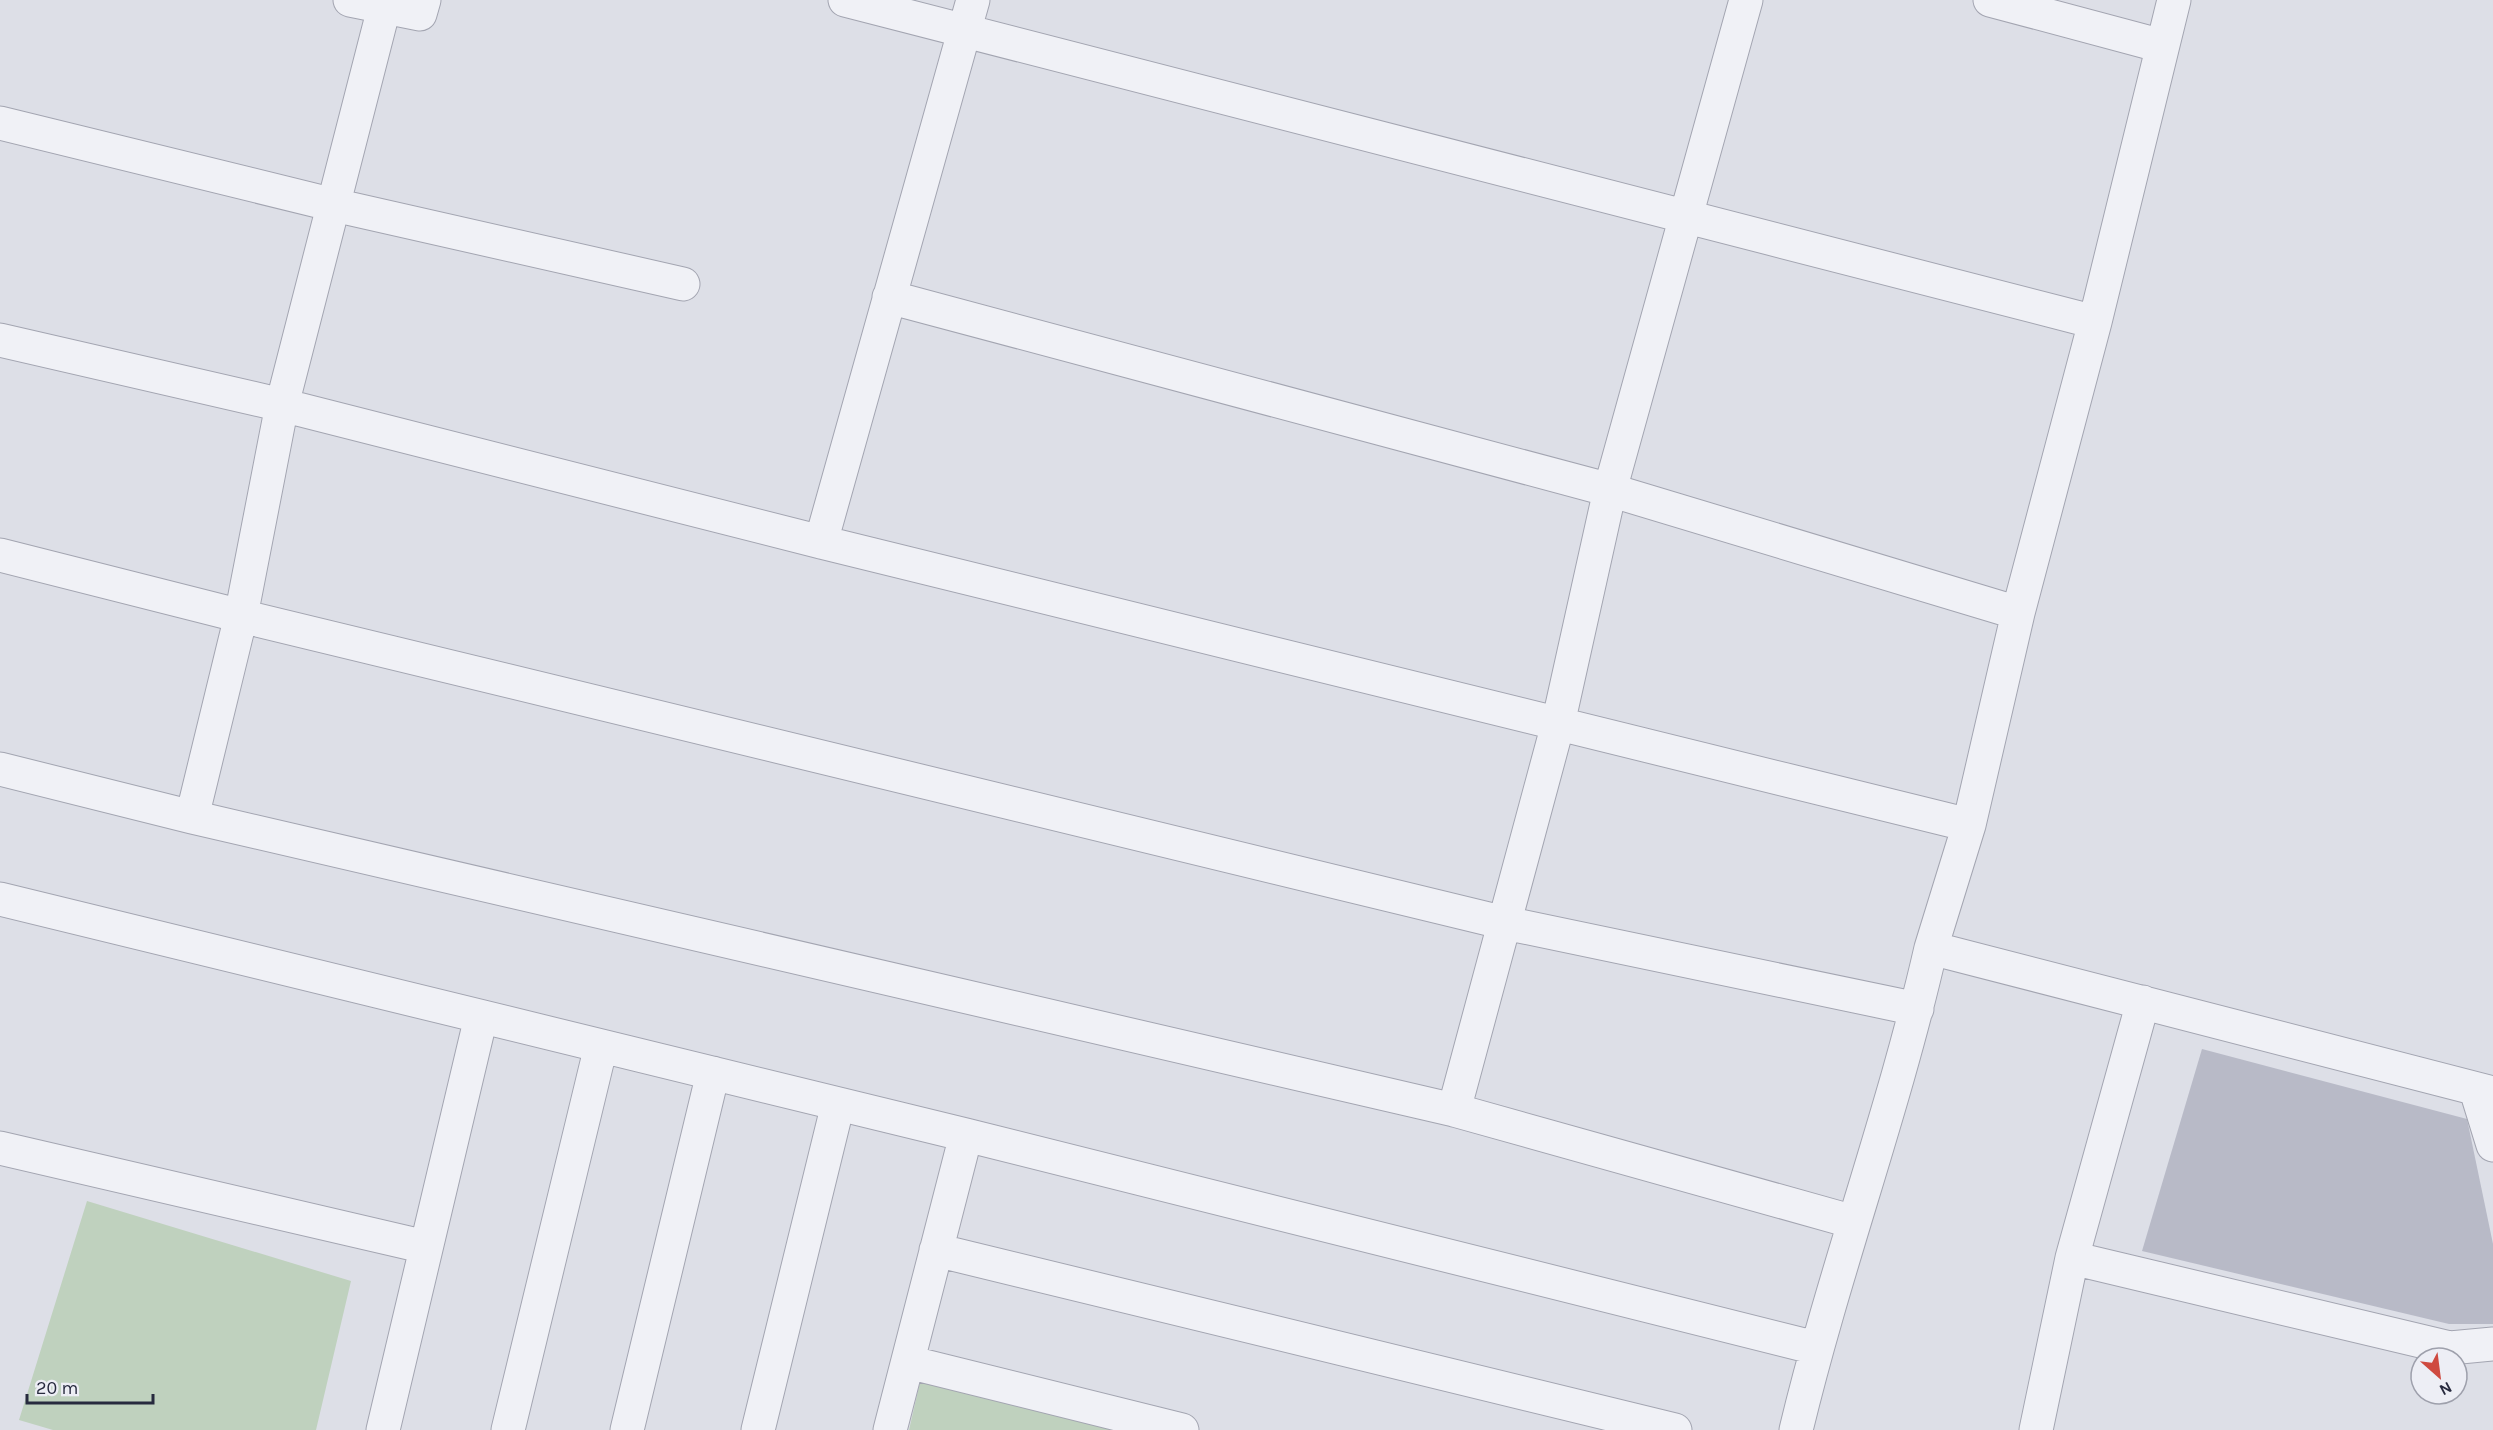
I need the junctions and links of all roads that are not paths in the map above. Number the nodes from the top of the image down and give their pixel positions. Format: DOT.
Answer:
graph roads {
  1 [pos="350,0"];
  2 [pos="424,0"];
  3 [pos="845,0"];
  4 [pos="973,0"];
  5 [pos="1746,0"];
  6 [pos="1990,0"];
  7 [pos="2174,0"];
  8 [pos="384,8"];
  9 [pos="965,32"];
  10 [pos="2162,46"];
  11 [pos="0,123"];
  12 [pos="334,205"];
  13 [pos="1687,218"];
  14 [pos="683,284"];
  15 [pos="889,297"];
  16 [pos="2095,322"];
  17 [pos="0,340"];
  18 [pos="282,405"];
  19 [pos="1610,490"];
  20 [pos="821,542"];
  21 [pos="0,555"];
  22 [pos="2018,613"];
  23 [pos="241,616"];
  24 [pos="1558,724"];
  25 [pos="0,769"];
  26 [pos="192,817"];
  27 [pos="1969,825"];
  28 [pos="0,899"];
  29 [pos="1505,923"];
  30 [pos="1931,948"];
  31 [pos="2144,1002"];
  32 [pos="1917,1009"];
  33 [pos="481,1017"];
  34 [pos="601,1046"];
  35 [pos="713,1073"];
  36 [pos="2484,1092"];
  37 [pos="838,1104"];
  38 [pos="1454,1110"];
  39 [pos="966,1135"];
  40 [pos="2493,1145"];
  41 [pos="0,1148"];
  42 [pos="1854,1222"];
  43 [pos="426,1247"];
  44 [pos="936,1250"];
  45 [pos="2072,1258"];
  46 [pos="2493,1344"];
  47 [pos="1816,1348"];
  48 [pos="908,1362"];
  49 [pos="383,1430"];
  50 [pos="508,1430"];
  51 [pos="627,1430"];
  52 [pos="758,1430"];
  53 [pos="890,1430"];
  54 [pos="1182,1430"];
  55 [pos="1675,1430"];
  56 [pos="1796,1430"];
  57 [pos="2036,1430"];
  1 -- 8 [label="street"];
  2 -- 8 [label="street"];
  3 -- 9 [label="street"];
  4 -- 9 [label="street"];
  5 -- 13 [label="street"];
  6 -- 10 [label="street"];
  7 -- 10 [label="street"];
  8 -- 12 [label="street"];
  9 -- 13 [label="street"];
  9 -- 15 [label="street"];
  10 -- 16 [label="street"];
  11 -- 12 [label="street"];
  12 -- 14 [label="street"];
  12 -- 18 [label="street"];
  13 -- 16 [label="street"];
  13 -- 19 [label="street"];
  15 -- 19 [label="street"];
  15 -- 20 [label="street"];
  16 -- 22 [label="street"];
  17 -- 18 [label="street"];
  18 -- 20 [label="street"];
  18 -- 23 [label="street"];
  19 -- 22 [label="street"];
  19 -- 24 [label="street"];
  20 -- 24 [label="street"];
  21 -- 23 [label="street"];
  22 -- 27 [label="street"];
  23 -- 26 [label="street"];
  23 -- 29 [label="street"];
  24 -- 27 [label="street"];
  24 -- 29 [label="street"];
  25 -- 26 [label="street"];
  26 -- 38 [label="street"];
  27 -- 30 [label="street"];
  28 -- 33 [label="street"];
  29 -- 32 [label="street"];
  29 -- 38 [label="street"];
  30 -- 31 [label="street"];
  30 -- 32 [label="street"];
  31 -- 36 [label="street"];
  31 -- 45 [label="street"];
  32 -- 42 [label="street"];
  33 -- 34 [label="street"];
  33 -- 43 [label="street"];
  34 -- 35 [label="street"];
  34 -- 50 [label="street"];
  35 -- 37 [label="street"];
  35 -- 51 [label="street"];
  36 -- 40 [label="street"];
  37 -- 39 [label="street"];
  37 -- 52 [label="street"];
  38 -- 42 [label="street"];
  39 -- 44 [label="street"];
  39 -- 47 [label="street"];
  41 -- 43 [label="street"];
  42 -- 47 [label="street"];
  43 -- 49 [label="street"];
  44 -- 48 [label="street"];
  44 -- 55 [label="street"];
  45 -- 46 [label="street"];
  45 -- 57 [label="street"];
  47 -- 56 [label="street"];
  48 -- 53 [label="street"];
  48 -- 54 [label="street"];
}
